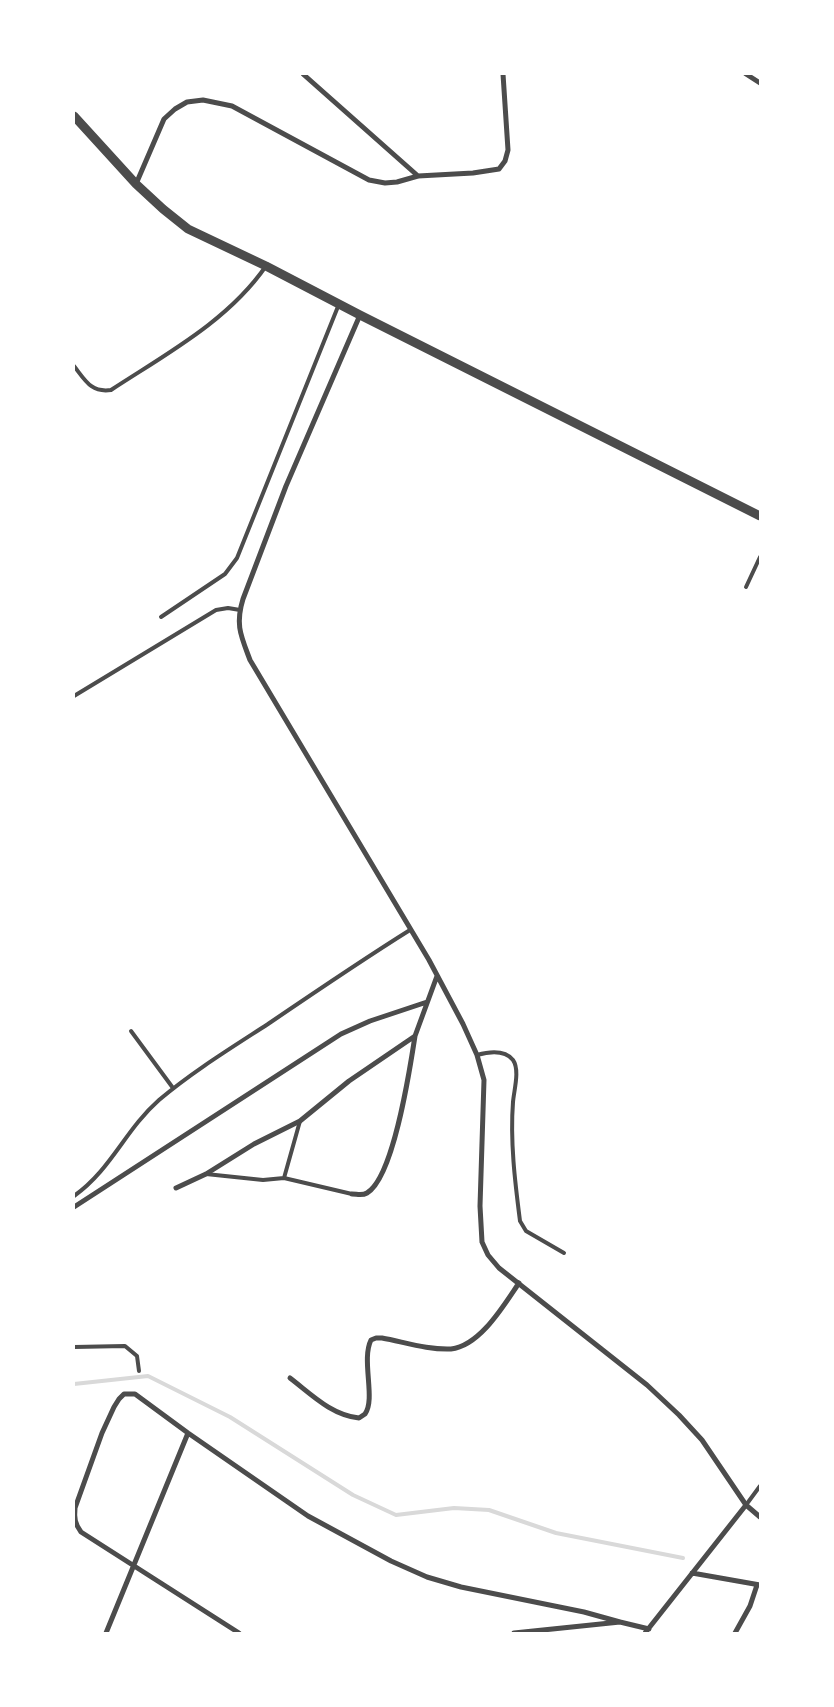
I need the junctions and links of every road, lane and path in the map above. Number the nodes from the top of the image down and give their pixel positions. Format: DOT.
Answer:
graph roads {
  1 [pos="303,74"];
  2 [pos="503,74"];
  3 [pos="746,74"];
  4 [pos="760,83"];
  5 [pos="74,116"];
  6 [pos="418,176"];
  7 [pos="136,184"];
  8 [pos="266,266"];
  9 [pos="339,304"];
  10 [pos="360,315"];
  11 [pos="74,366"];
  12 [pos="760,516"];
  13 [pos="760,556"];
  14 [pos="746,587"];
  15 [pos="240,610"];
  16 [pos="161,617"];
  17 [pos="74,696"];
  18 [pos="410,930"];
  19 [pos="437,976"];
  20 [pos="427,1002"];
  21 [pos="131,1031"];
  22 [pos="415,1036"];
  23 [pos="477,1054"];
  24 [pos="173,1088"];
  25 [pos="300,1121"];
  26 [pos="206,1174"];
  27 [pos="284,1178"];
  28 [pos="176,1188"];
  29 [pos="352,1194"];
  30 [pos="74,1196"];
  31 [pos="74,1207"];
  32 [pos="564,1252"];
  33 [pos="519,1283"];
  34 [pos="74,1347"];
  35 [pos="139,1371"];
  36 [pos="290,1378"];
  37 [pos="188,1433"];
  38 [pos="760,1486"];
  39 [pos="746,1505"];
  40 [pos="760,1517"];
  41 [pos="75,1525"];
  42 [pos="133,1565"];
  43 [pos="692,1573"];
  44 [pos="759,1585"];
  45 [pos="620,1622"];
  46 [pos="647,1631"];
  47 [pos="106,1633"];
  48 [pos="239,1633"];
  49 [pos="514,1633"];
  50 [pos="735,1633"];
  1 -- 6 [label="street"];
  2 -- 6 [label="street"];
  3 -- 4 [label="street"];
  5 -- 7 [label="street"];
  6 -- 7 [label="street"];
  7 -- 8 [label="street"];
  8 -- 9 [label="street"];
  8 -- 11 [label="lane"];
  9 -- 10 [label="street"];
  9 -- 16 [label="lane"];
  10 -- 12 [label="street"];
  10 -- 15 [label="street"];
  13 -- 14 [label="lane"];
  15 -- 17 [label="lane"];
  15 -- 18 [label="street"];
  18 -- 19 [label="street"];
  18 -- 24 [label="lane"];
  19 -- 20 [label="street"];
  19 -- 23 [label="street"];
  20 -- 22 [label="street"];
  20 -- 31 [label="street"];
  21 -- 24 [label="lane"];
  22 -- 25 [label="street"];
  22 -- 29 [label="street"];
  23 -- 32 [label="lane"];
  23 -- 33 [label="street"];
  24 -- 30 [label="lane"];
  25 -- 26 [label="street"];
  25 -- 27 [label="lane"];
  26 -- 27 [label="lane"];
  26 -- 28 [label="street"];
  27 -- 29 [label="lane"];
  33 -- 36 [label="street"];
  33 -- 39 [label="street"];
  34 -- 35 [label="lane"];
  37 -- 41 [label="street"];
  37 -- 42 [label="street"];
  37 -- 45 [label="street"];
  38 -- 39 [label="lane"];
  39 -- 40 [label="street"];
  39 -- 43 [label="street"];
  41 -- 42 [label="street"];
  42 -- 47 [label="street"];
  42 -- 48 [label="street"];
  43 -- 44 [label="street"];
  43 -- 46 [label="street"];
  44 -- 50 [label="street"];
  45 -- 46 [label="street"];
  45 -- 49 [label="street"];
}
